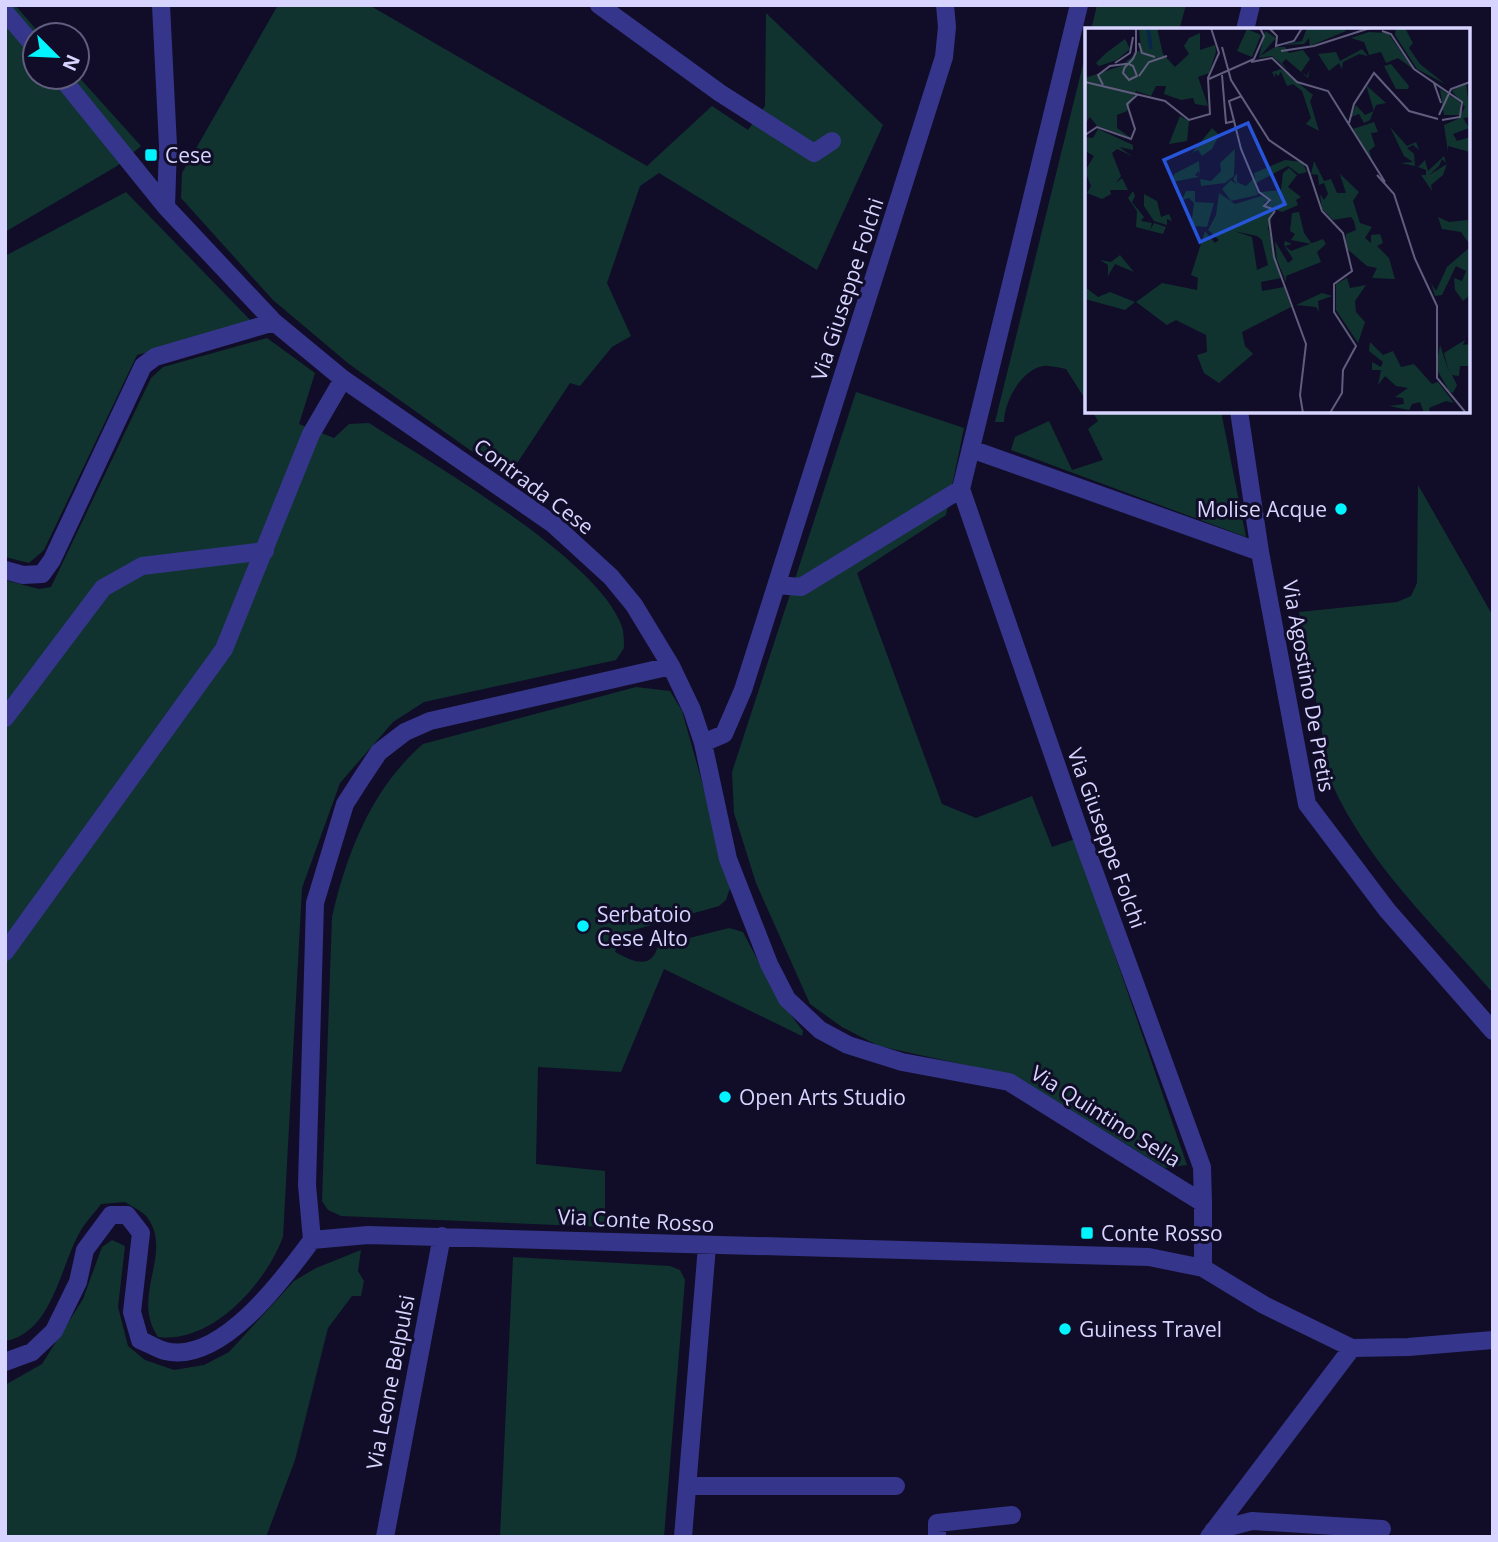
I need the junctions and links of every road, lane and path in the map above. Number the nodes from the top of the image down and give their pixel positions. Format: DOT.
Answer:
graph roads {
  1 [pos="161,5"];
  2 [pos="599,5"];
  3 [pos="945,5"];
  4 [pos="1079,5"];
  5 [pos="1251,5"];
  6 [pos="5,12"];
  7 [pos="1245,28"];
  8 [pos="21,31"];
  9 [pos="72,91"];
  10 [pos="832,141"];
  11 [pos="166,206"];
  12 [pos="274,322"];
  13 [pos="343,379"];
  14 [pos="1239,413"];
  15 [pos="971,449"];
  16 [pos="961,489"];
  17 [pos="265,551"];
  18 [pos="1260,552"];
  19 [pos="5,570"];
  20 [pos="777,585"];
  21 [pos="671,666"];
  22 [pos="5,718"];
  23 [pos="703,743"];
  24 [pos="5,952"];
  25 [pos="1493,1031"];
  26 [pos="1203,1203"];
  27 [pos="442,1236"];
  28 [pos="312,1240"];
  29 [pos="707,1246"];
  30 [pos="1203,1268"];
  31 [pos="1493,1340"];
  32 [pos="1352,1348"];
  33 [pos="5,1362"];
  34 [pos="689,1486"];
  35 [pos="897,1486"];
  36 [pos="1012,1515"];
  37 [pos="1382,1529"];
  38 [pos="1211,1534"];
  39 [pos="385,1537"];
  40 [pos="683,1537"];
  41 [pos="937,1537"];
  1 -- 11 [label="street"];
  2 -- 10 [label="street"];
  3 -- 20 [label="street, Via Giuseppe Folchi"];
  4 -- 15 [label="street"];
  5 -- 7 [label="street"];
  6 -- 8 [label="street"];
  9 -- 11 [label="street, Contrada Cese"];
  11 -- 12 [label="street, Contrada Cese"];
  12 -- 13 [label="street, Contrada Cese"];
  12 -- 19 [label="street"];
  13 -- 17 [label="street"];
  13 -- 21 [label="street, Contrada Cese"];
  14 -- 18 [label="street, Via Agostino De Pretis"];
  15 -- 16 [label="street"];
  15 -- 18 [label="street"];
  16 -- 20 [label="street"];
  16 -- 26 [label="street, Via Giuseppe Folchi"];
  17 -- 22 [label="street"];
  17 -- 24 [label="street"];
  18 -- 25 [label="street, Via Agostino De Pretis"];
  20 -- 23 [label="street, Via Giuseppe Folchi"];
  21 -- 23 [label="street, Contrada Cese"];
  21 -- 28 [label="street"];
  23 -- 26 [label="street, Via Quintino Sella"];
  26 -- 30 [label="street"];
  27 -- 28 [label="street, Via Conte Rosso"];
  27 -- 29 [label="street, Via Conte Rosso"];
  27 -- 39 [label="street, Via Leone Belpulsi"];
  28 -- 33 [label="street"];
  29 -- 30 [label="street, Via Conte Rosso"];
  29 -- 34 [label="street"];
  30 -- 32 [label="street, Via Conte Rosso"];
  31 -- 32 [label="street, Via Conte Rosso"];
  32 -- 38 [label="street"];
  34 -- 35 [label="street"];
  34 -- 40 [label="street"];
  36 -- 41 [label="street"];
  37 -- 38 [label="street"];
}
